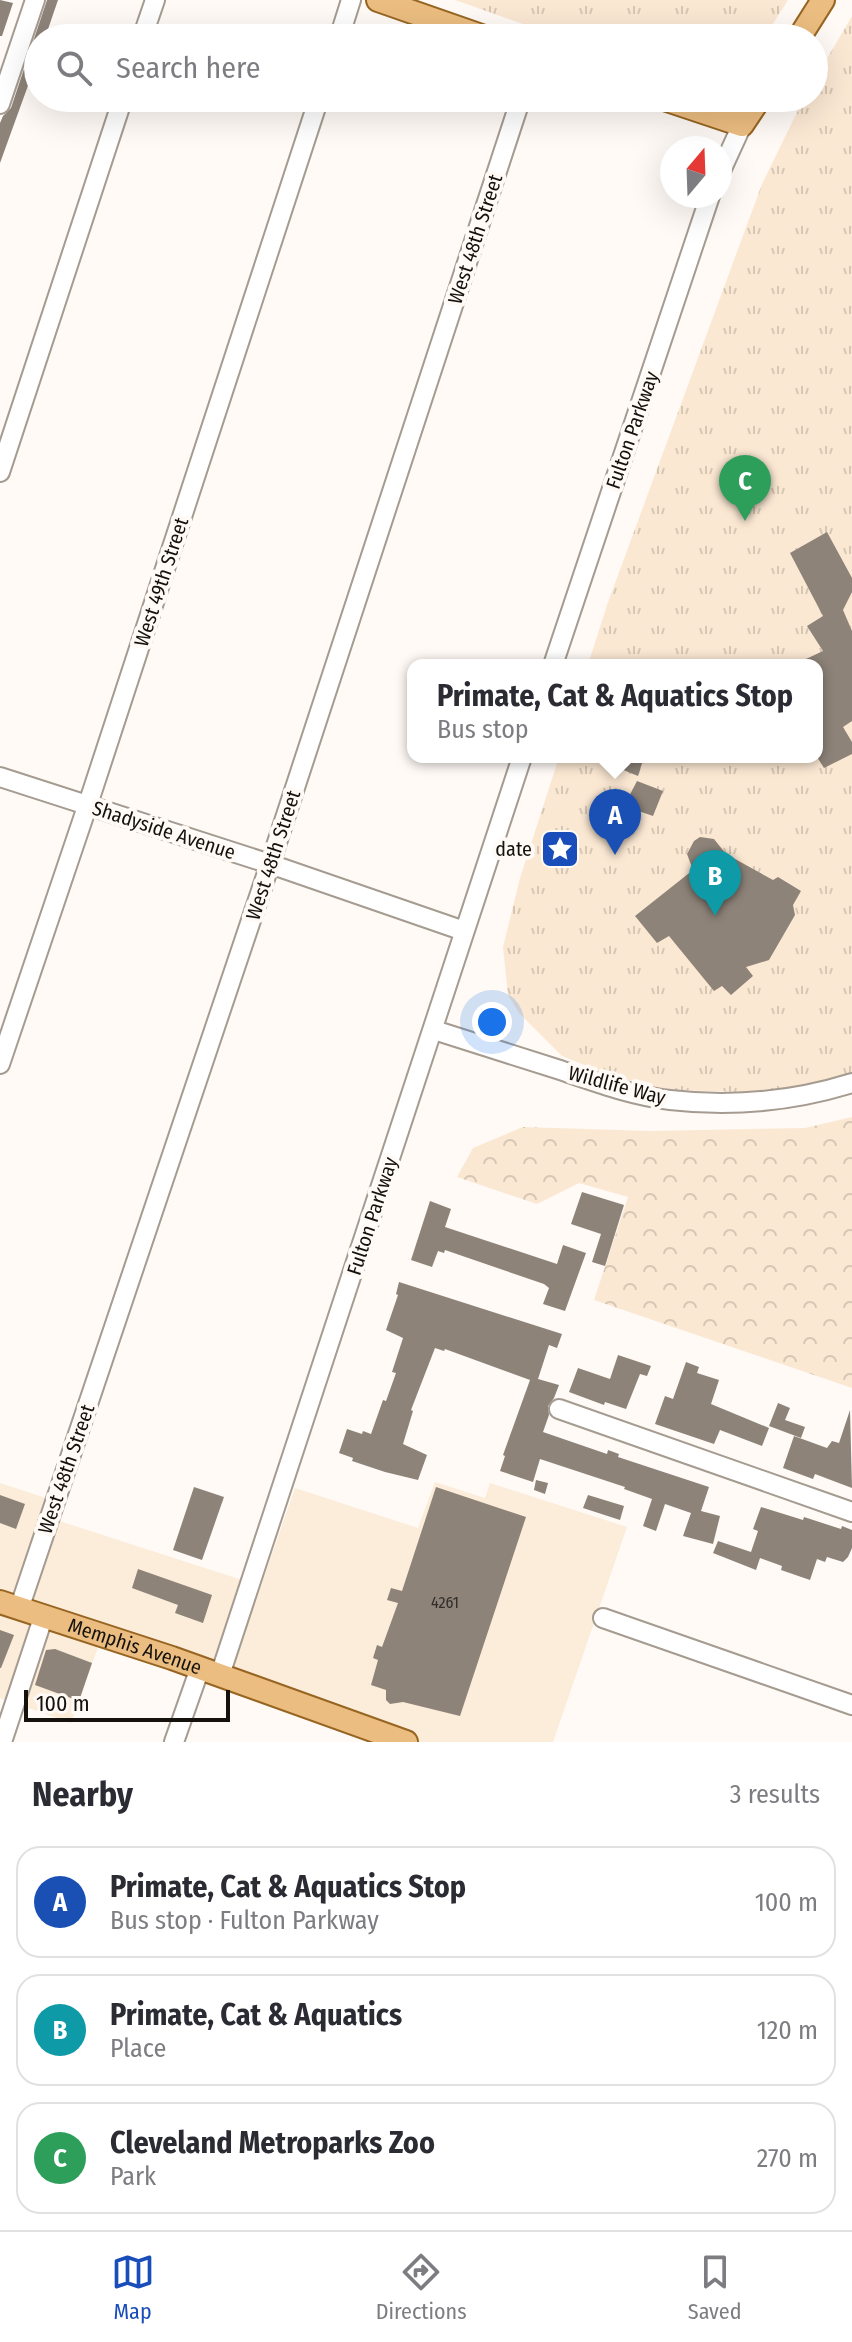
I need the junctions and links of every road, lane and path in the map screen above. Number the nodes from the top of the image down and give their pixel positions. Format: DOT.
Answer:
graph roads {
  1 [pos="35,0"];
  2 [pos="155,0"];
  3 [pos="351,0"];
  4 [pos="378,0"];
  5 [pos="820,4"];
  6 [pos="27,24"];
  7 [pos="147,24"];
  8 [pos="343,24"];
  9 [pos="447,24"];
  10 [pos="808,24"];
  11 [pos="24,33"];
  12 [pos="0,104"];
  13 [pos="118,112"];
  14 [pos="314,112"];
  15 [pos="516,112"];
  16 [pos="703,112"];
  17 [pos="751,112"];
  18 [pos="742,125"];
  19 [pos="732,147"];
  20 [pos="706,208"];
  21 [pos="0,472"];
  22 [pos="555,659"];
  23 [pos="520,763"];
  24 [pos="0,777"];
  25 [pos="88,805"];
  26 [pos="270,864"];
  27 [pos="464,931"];
  28 [pos="434,1030"];
  29 [pos="0,1064"];
  30 [pos="852,1083"];
  31 [pos="559,1409"];
  32 [pos="852,1512"];
  33 [pos="9,1606"];
  34 [pos="43,1618"];
  35 [pos="603,1618"];
  36 [pos="210,1671"];
  37 [pos="852,1705"];
  38 [pos="2,1742"];
  39 [pos="174,1742"];
  40 [pos="406,1742"];
  1 -- 6 [label="street"];
  2 -- 7 [label="street"];
  3 -- 8 [label="street"];
  4 -- 9 [label="main road"];
  5 -- 10 [label="main road"];
  11 -- 12 [label="street"];
  13 -- 21 [label="street"];
  14 -- 25 [label="street, West 49th Street"];
  15 -- 26 [label="street, West 48th Street"];
  16 -- 18 [label="main road"];
  17 -- 18 [label="main road"];
  18 -- 19 [label="street"];
  20 -- 22 [label="street, Fulton Parkway"];
  23 -- 27 [label="street, Fulton Parkway"];
  24 -- 25 [label="street, Shadyside Avenue"];
  25 -- 26 [label="street, Shadyside Avenue"];
  25 -- 29 [label="street, West 49th Street"];
  26 -- 27 [label="street, Shadyside Avenue"];
  26 -- 33 [label="street, West 48th Street"];
  27 -- 28 [label="street, Fulton Parkway"];
  28 -- 30 [label="street, Wildlife Way"];
  28 -- 36 [label="street, Fulton Parkway"];
  31 -- 32 [label="street"];
  33 -- 34 [label="main road, Memphis Avenue"];
  34 -- 36 [label="main road, Memphis Avenue"];
  34 -- 38 [label="street"];
  35 -- 37 [label="street"];
  36 -- 39 [label="street, Fulton Parkway"];
  36 -- 40 [label="main road, Memphis Avenue"];
}
